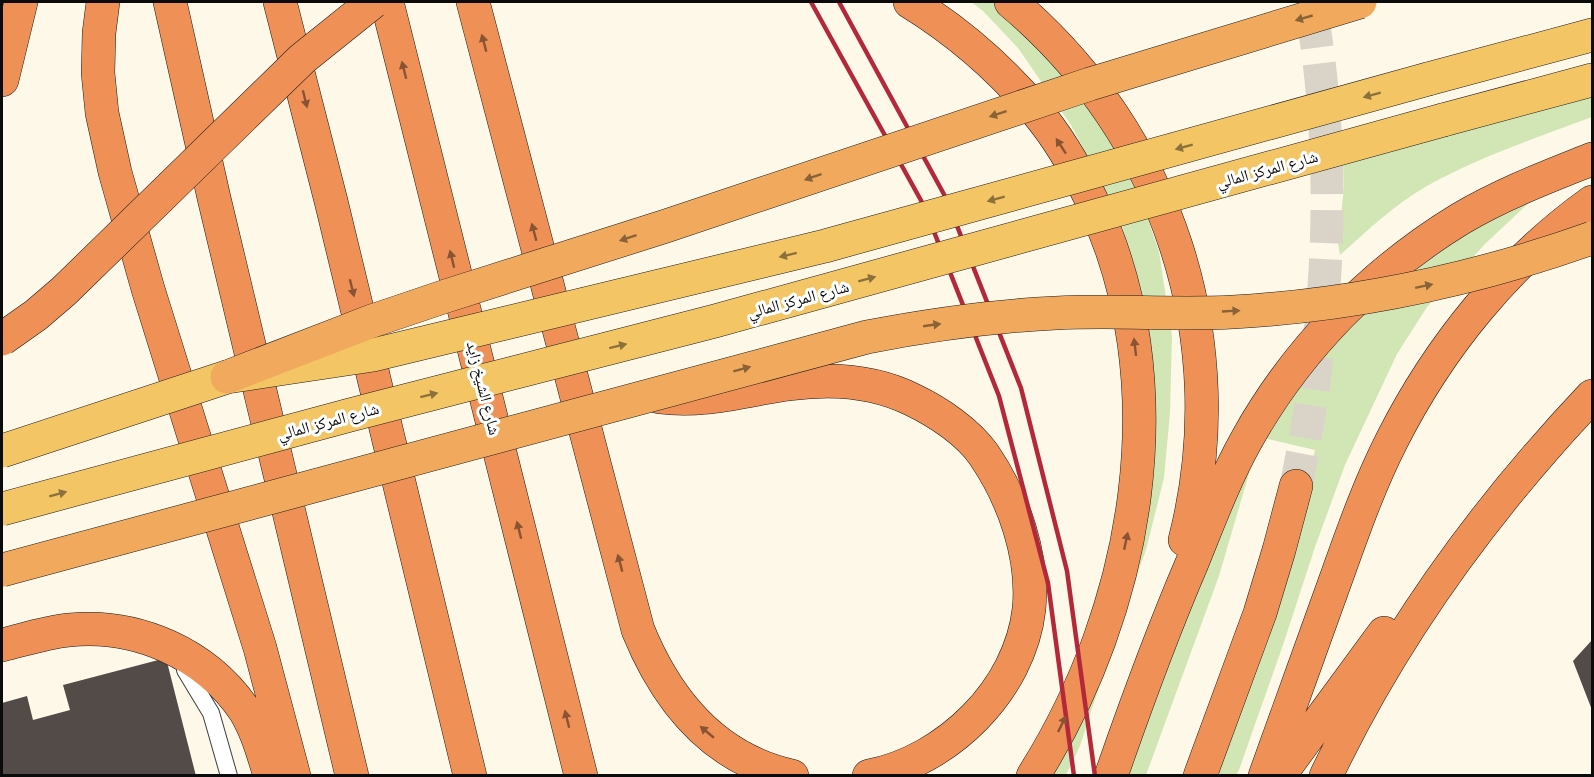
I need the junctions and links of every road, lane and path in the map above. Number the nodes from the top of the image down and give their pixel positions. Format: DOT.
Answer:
graph roads {
  1 [pos="21,2"];
  2 [pos="103,2"];
  3 [pos="170,2"];
  4 [pos="280,2"];
  5 [pos="373,2"];
  6 [pos="387,2"];
  7 [pos="473,2"];
  8 [pos="910,2"];
  9 [pos="1011,2"];
  10 [pos="1360,2"];
  11 [pos="1593,35"];
  12 [pos="2,80"];
  13 [pos="1593,81"];
  14 [pos="1593,159"];
  15 [pos="1593,202"];
  16 [pos="1593,238"];
  17 [pos="2,339"];
  18 [pos="226,377"];
  19 [pos="645,395"];
  20 [pos="1593,396"];
  21 [pos="2,451"];
  22 [pos="1296,486"];
  23 [pos="2,509"];
  24 [pos="1468,542"];
  25 [pos="2,570"];
  26 [pos="1159,641"];
  27 [pos="2,645"];
  28 [pos="185,670"];
  29 [pos="350,766"];
  30 [pos="229,776"];
  31 [pos="270,776"];
  32 [pos="294,776"];
  33 [pos="470,776"];
  34 [pos="581,776"];
  35 [pos="792,776"];
  36 [pos="869,776"];
  37 [pos="1033,776"];
  38 [pos="1111,776"];
  39 [pos="1200,776"];
  40 [pos="1265,776"];
  41 [pos="1279,776"];
  42 [pos="1326,776"];
  1 -- 12 [label="highway"];
  2 -- 32 [label="highway"];
  3 -- 29 [label="highway"];
  4 -- 33 [label="highway, one-way"];
  5 -- 17 [label="highway, bridge"];
  34 -- 6 [label="highway, شارع الشيخ زايد, one-way"];
  35 -- 7 [label="highway, one-way"];
  37 -- 8 [label="highway, one-way"];
  9 -- 26 [label="highway"];
  10 -- 18 [label="highway, one-way, bridge"];
  11 -- 18 [label="main road, one-way, bridge"];
  23 -- 13 [label="main road, شارع المركز المالي, one-way, bridge"];
  14 -- 26 [label="highway"];
  15 -- 40 [label="highway"];
  19 -- 16 [label="highway, one-way, bridge"];
  18 -- 21 [label="main road, bridge"];
  19 -- 25 [label="highway, bridge"];
  19 -- 36 [label="highway, bridge"];
  20 -- 24 [label="highway"];
  22 -- 39 [label="highway"];
  24 -- 41 [label="highway"];
  24 -- 42 [label="highway"];
  26 -- 38 [label="highway"];
  27 -- 31 [label="highway"];
  28 -- 30 [label="lane"];
}
